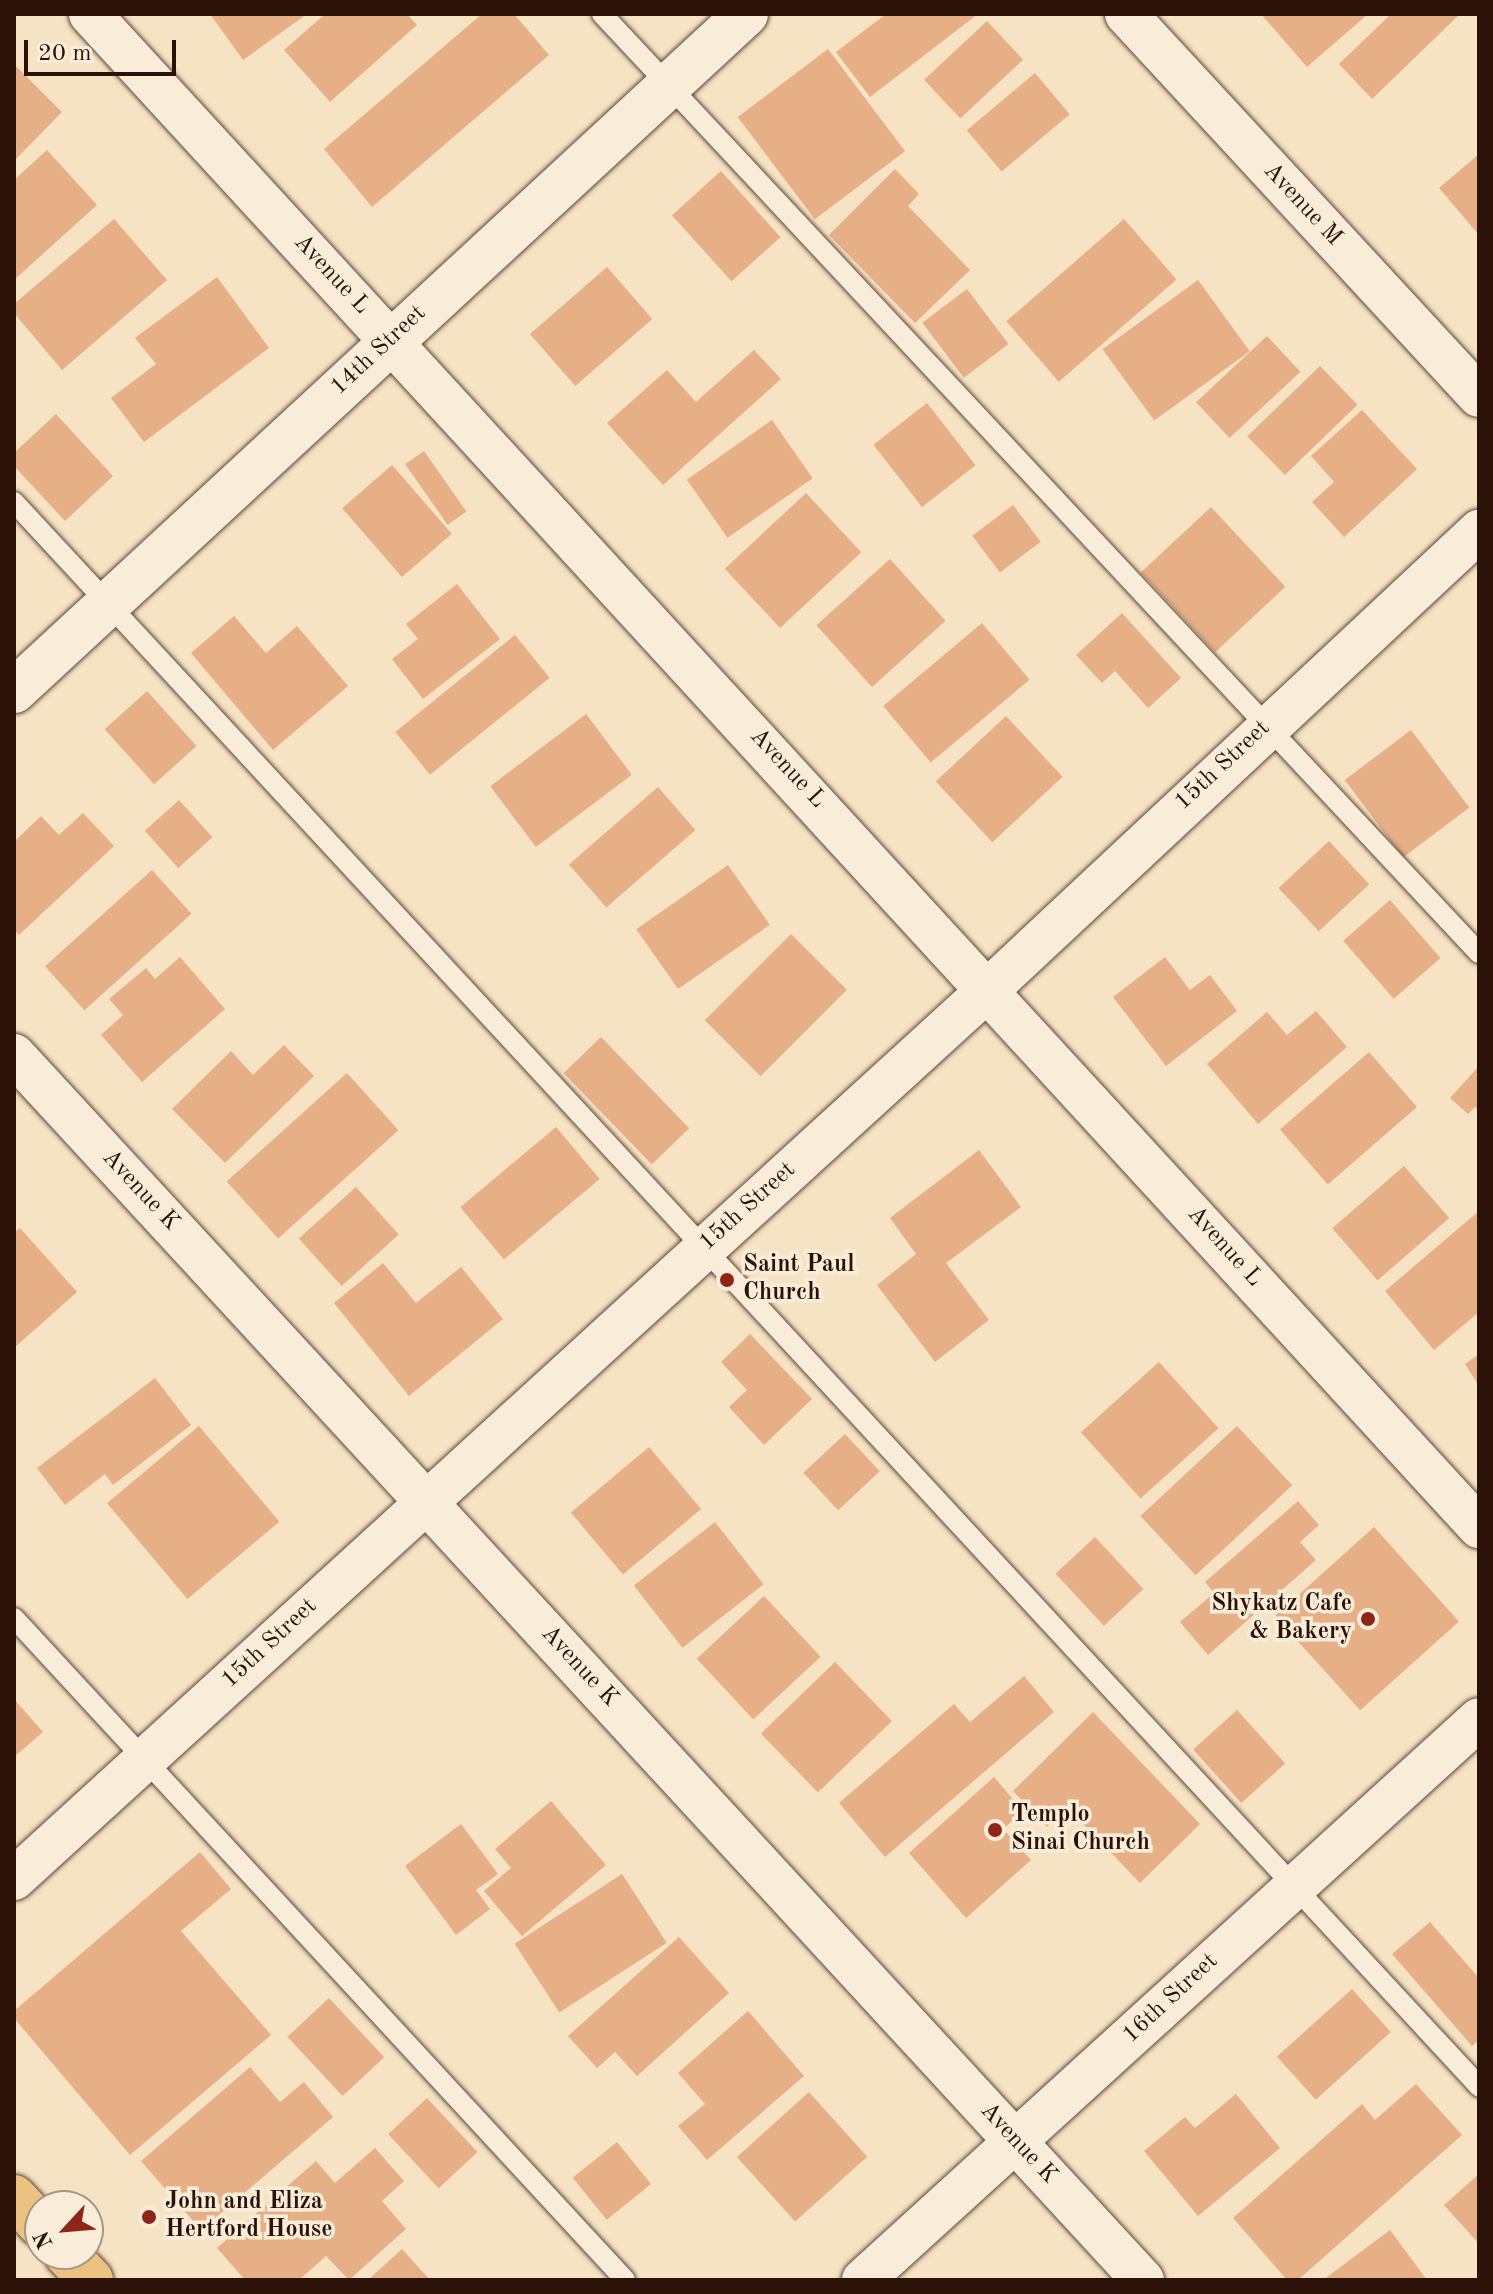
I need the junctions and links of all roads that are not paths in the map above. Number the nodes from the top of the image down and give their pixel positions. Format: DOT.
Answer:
graph roads {
  1 [pos="90,14"];
  2 [pos="602,14"];
  3 [pos="746,14"];
  4 [pos="1126,14"];
  5 [pos="668,86"];
  6 [pos="390,340"];
  7 [pos="1479,396"];
  8 [pos="14,502"];
  9 [pos="1479,531"];
  10 [pos="107,605"];
  11 [pos="14,691"];
  12 [pos="1268,723"];
  13 [pos="1479,953"];
  14 [pos="989,989"];
  15 [pos="14,1055"];
  16 [pos="702,1249"];
  17 [pos="425,1500"];
  18 [pos="1479,1527"];
  19 [pos="14,1618"];
  20 [pos="1479,1719"];
  21 [pos="146,1759"];
  22 [pos="14,1879"];
  23 [pos="1295,1884"];
  24 [pos="1479,2086"];
  25 [pos="1016,2142"];
  26 [pos="625,2280"];
  27 [pos="863,2280"];
  28 [pos="1143,2280"];
  1 -- 6 [label="street, Avenue L"];
  2 -- 5 [label="lane"];
  3 -- 5 [label="main road, 14th Street"];
  4 -- 7 [label="street, Avenue M"];
  5 -- 6 [label="main road, 14th Street"];
  5 -- 12 [label="lane"];
  6 -- 10 [label="main road, 14th Street"];
  6 -- 14 [label="street, Avenue L"];
  8 -- 10 [label="lane"];
  9 -- 12 [label="street, 15th Street"];
  10 -- 11 [label="main road, 14th Street"];
  10 -- 16 [label="lane"];
  12 -- 13 [label="lane"];
  12 -- 14 [label="street, 15th Street"];
  14 -- 16 [label="street, 15th Street"];
  14 -- 18 [label="street, Avenue L"];
  15 -- 17 [label="street, Avenue K"];
  16 -- 17 [label="street, 15th Street"];
  16 -- 23 [label="lane"];
  17 -- 21 [label="street, 15th Street"];
  17 -- 25 [label="street, Avenue K"];
  19 -- 21 [label="lane"];
  20 -- 23 [label="street, 16th Street"];
  21 -- 22 [label="street, 15th Street"];
  21 -- 26 [label="lane"];
  23 -- 24 [label="lane"];
  23 -- 25 [label="street, 16th Street"];
  25 -- 27 [label="street, 16th Street"];
  25 -- 28 [label="street, Avenue K"];
}
